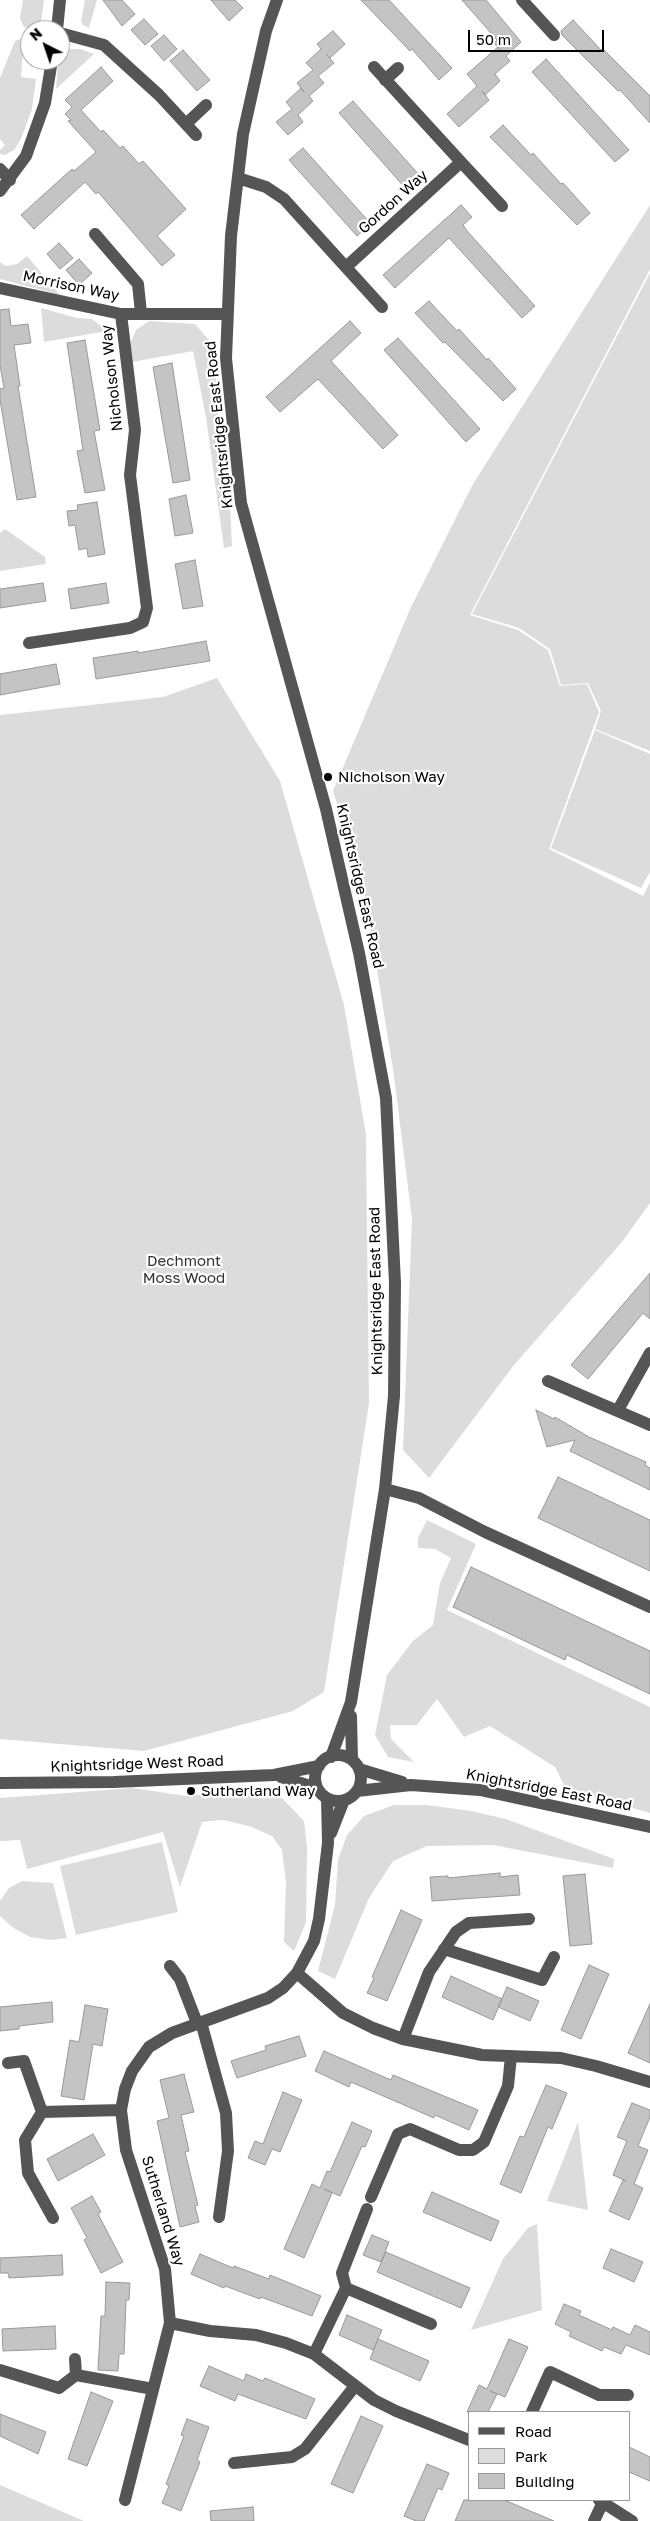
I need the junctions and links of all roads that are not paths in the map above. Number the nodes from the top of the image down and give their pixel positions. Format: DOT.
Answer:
graph roads {
  1 [pos="60,0"];
  2 [pos="277,0"];
  3 [pos="522,0"];
  4 [pos="58,20"];
  5 [pos="554,35"];
  6 [pos="70,36"];
  7 [pos="374,67"];
  8 [pos="398,68"];
  9 [pos="50,70"];
  10 [pos="385,80"];
  11 [pos="206,106"];
  12 [pos="186,124"];
  13 [pos="196,135"];
  14 [pos="461,162"];
  15 [pos="0,169"];
  16 [pos="238,178"];
  17 [pos="10,180"];
  18 [pos="0,191"];
  19 [pos="502,206"];
  20 [pos="95,234"];
  21 [pos="346,267"];
  22 [pos="0,288"];
  23 [pos="382,307"];
  24 [pos="141,313"];
  25 [pos="120,314"];
  26 [pos="227,314"];
  27 [pos="29,643"];
  28 [pos="650,1353"];
  29 [pos="548,1381"];
  30 [pos="618,1410"];
  31 [pos="650,1425"];
  32 [pos="385,1489"];
  33 [pos="650,1607"];
  34 [pos="350,1702"];
  35 [pos="331,1757"];
  36 [pos="356,1765"];
  37 [pos="319,1766"];
  38 [pos="274,1775"];
  39 [pos="0,1783"];
  40 [pos="411,1785"];
  41 [pos="317,1788"];
  42 [pos="358,1791"];
  43 [pos="327,1798"];
  44 [pos="344,1800"];
  45 [pos="650,1827"];
  46 [pos="328,1843"];
  47 [pos="529,1919"];
  48 [pos="444,1949"];
  49 [pos="554,1957"];
  50 [pos="170,1966"];
  51 [pos="297,1972"];
  52 [pos="199,2022"];
  53 [pos="403,2039"];
  54 [pos="511,2056"];
  55 [pos="8,2063"];
  56 [pos="650,2082"];
  57 [pos="121,2110"];
  58 [pos="42,2112"];
  59 [pos="219,2217"];
  60 [pos="53,2218"];
  61 [pos="346,2288"];
  62 [pos="170,2322"];
  63 [pos="431,2324"];
  64 [pos="314,2354"];
  65 [pos="75,2359"];
  66 [pos="0,2370"];
  67 [pos="76,2375"];
  68 [pos="355,2386"];
  69 [pos="153,2389"];
  70 [pos="628,2395"];
  71 [pos="532,2411"];
  72 [pos="468,2440"];
  73 [pos="234,2463"];
  74 [pos="125,2500"];
  75 [pos="601,2501"];
  76 [pos="594,2521"];
  77 [pos="632,2521"];
  1 -- 4 [label="street"];
  2 -- 16 [label="street, Knightsridge East Road"];
  3 -- 5 [label="street"];
  6 -- 12 [label="street"];
  7 -- 10 [label="street"];
  8 -- 10 [label="street"];
  9 -- 17 [label="street"];
  10 -- 14 [label="street"];
  11 -- 12 [label="street"];
  12 -- 13 [label="street"];
  14 -- 19 [label="street"];
  14 -- 21 [label="street, Gordon Way"];
  15 -- 17 [label="street"];
  16 -- 21 [label="street"];
  16 -- 26 [label="street, Knightsridge East Road"];
  17 -- 18 [label="street"];
  20 -- 24 [label="street"];
  21 -- 23 [label="street"];
  22 -- 25 [label="street, Morrison Way"];
  24 -- 25 [label="street, Morrison Way"];
  24 -- 26 [label="street, Morrison Way"];
  25 -- 27 [label="street, Nicholson Way"];
  26 -- 32 [label="street, Knightsridge East Road"];
  28 -- 30 [label="street"];
  29 -- 30 [label="street"];
  30 -- 31 [label="street"];
  32 -- 33 [label="street"];
  32 -- 34 [label="street, Knightsridge East Road"];
  34 -- 35 [label="street, Knightsridge East Road"];
  34 -- 36 [label="street, Knightsridge East Road"];
  35 -- 36 [label="street"];
  35 -- 37 [label="street"];
  36 -- 40 [label="street, Knightsridge East Road"];
  36 -- 42 [label="street"];
  37 -- 38 [label="street, Knightsridge West Road"];
  37 -- 41 [label="street"];
  38 -- 39 [label="street, Knightsridge West Road"];
  38 -- 41 [label="street, Knightsridge West Road"];
  40 -- 42 [label="street, Knightsridge East Road"];
  40 -- 45 [label="street, Knightsridge East Road"];
  41 -- 43 [label="street"];
  42 -- 44 [label="street"];
  43 -- 44 [label="street"];
  43 -- 46 [label="street, Sutherland Way"];
  44 -- 46 [label="street, Sutherland Way"];
  46 -- 51 [label="street, Sutherland Way"];
  47 -- 48 [label="street"];
  48 -- 49 [label="street"];
  48 -- 53 [label="street"];
  50 -- 52 [label="street"];
  51 -- 52 [label="street, Sutherland Way"];
  51 -- 53 [label="street"];
  52 -- 57 [label="street, Sutherland Way"];
  52 -- 59 [label="street"];
  53 -- 54 [label="street"];
  54 -- 56 [label="street"];
  54 -- 61 [label="street"];
  55 -- 58 [label="street"];
  57 -- 58 [label="street"];
  57 -- 62 [label="street, Sutherland Way"];
  58 -- 60 [label="street"];
  61 -- 63 [label="street"];
  61 -- 64 [label="street"];
  62 -- 64 [label="street"];
  62 -- 69 [label="street, Sutherland Way"];
  64 -- 68 [label="street"];
  65 -- 67 [label="street"];
  66 -- 67 [label="street"];
  67 -- 69 [label="street"];
  68 -- 72 [label="street"];
  68 -- 73 [label="street"];
  69 -- 74 [label="street, Sutherland Way"];
  70 -- 71 [label="street"];
  75 -- 76 [label="street"];
  75 -- 77 [label="street"];
}
